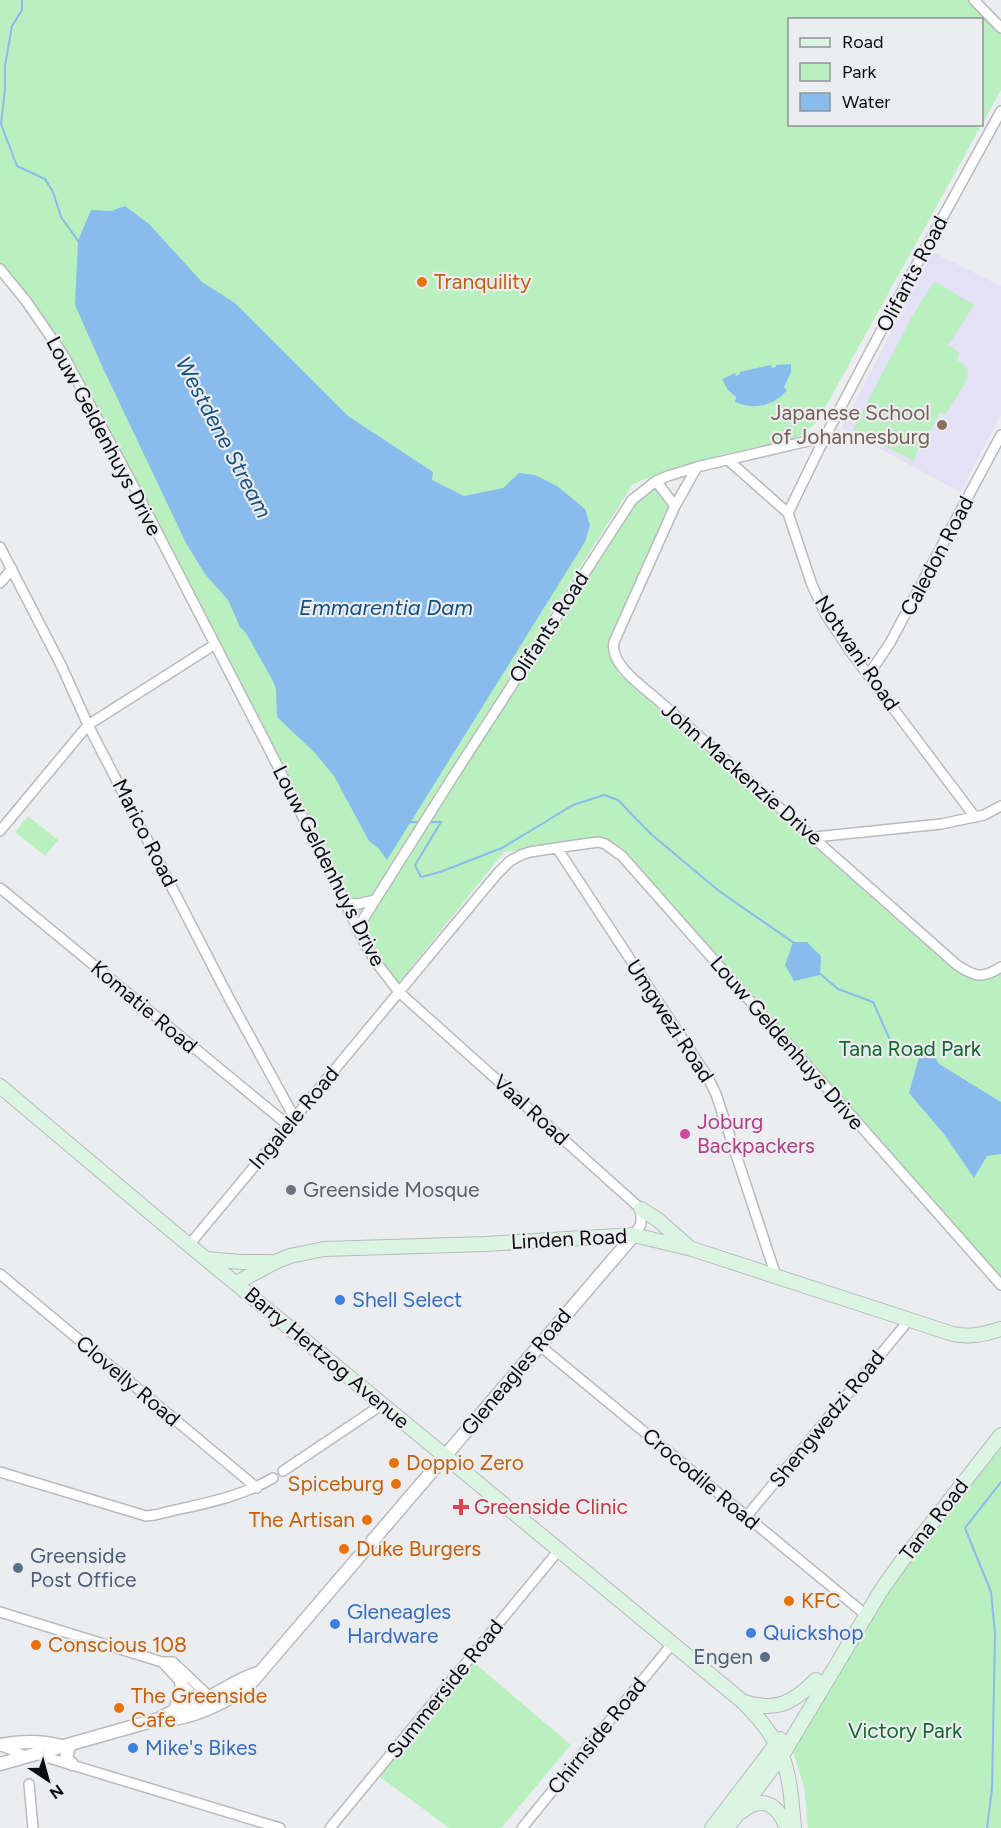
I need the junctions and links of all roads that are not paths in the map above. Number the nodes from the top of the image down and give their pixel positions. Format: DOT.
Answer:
graph roads {
  1 [pos="974,0"];
  2 [pos="1001,28"];
  3 [pos="1001,111"];
  4 [pos="0,269"];
  5 [pos="1001,435"];
  6 [pos="825,437"];
  7 [pos="728,460"];
  8 [pos="697,467"];
  9 [pos="656,481"];
  10 [pos="675,506"];
  11 [pos="788,513"];
  12 [pos="0,547"];
  13 [pos="12,569"];
  14 [pos="0,583"];
  15 [pos="214,645"];
  16 [pos="869,674"];
  17 [pos="88,725"];
  18 [pos="1001,806"];
  19 [pos="975,817"];
  20 [pos="0,831"];
  21 [pos="815,837"];
  22 [pos="556,848"];
  23 [pos="0,888"];
  24 [pos="375,900"];
  25 [pos="346,903"];
  26 [pos="357,929"];
  27 [pos="1001,967"];
  28 [pos="399,992"];
  29 [pos="0,1086"];
  30 [pos="291,1121"];
  31 [pos="641,1209"];
  32 [pos="633,1235"];
  33 [pos="189,1245"];
  34 [pos="692,1249"];
  35 [pos="206,1259"];
  36 [pos="274,1262"];
  37 [pos="0,1274"];
  38 [pos="776,1276"];
  39 [pos="236,1283"];
  40 [pos="1001,1285"];
  41 [pos="909,1320"];
  42 [pos="1001,1329"];
  43 [pos="539,1345"];
  44 [pos="383,1404"];
  45 [pos="1001,1435"];
  46 [pos="446,1456"];
  47 [pos="283,1471"];
  48 [pos="0,1472"];
  49 [pos="273,1478"];
  50 [pos="257,1488"];
  51 [pos="746,1517"];
  52 [pos="559,1550"];
  53 [pos="866,1611"];
  54 [pos="0,1612"];
  55 [pos="672,1644"];
  56 [pos="162,1662"];
  57 [pos="816,1680"];
  58 [pos="182,1681"];
  59 [pos="742,1701"];
  60 [pos="208,1703"];
  61 [pos="175,1710"];
  62 [pos="159,1719"];
  63 [pos="0,1745"];
  64 [pos="66,1746"];
  65 [pos="780,1749"];
  66 [pos="31,1755"];
  67 [pos="0,1764"];
  68 [pos="72,1764"];
  69 [pos="29,1784"];
  70 [pos="731,1823"];
  71 [pos="33,1828"];
  72 [pos="280,1828"];
  73 [pos="330,1828"];
  74 [pos="522,1828"];
  75 [pos="712,1828"];
  76 [pos="787,1828"];
  77 [pos="794,1828"];
  1 -- 2 [label="street"];
  3 -- 6 [label="street, Olifants Road"];
  4 -- 15 [label="street, Louw Geldenhuys Drive"];
  5 -- 16 [label="street, Caledon Road"];
  6 -- 7 [label="street, Olifants Road"];
  6 -- 11 [label="street, Olifants Road"];
  7 -- 8 [label="street, Olifants Road"];
  7 -- 11 [label="street"];
  8 -- 9 [label="street, Olifants Road"];
  8 -- 10 [label="street, John Mackenzie Drive"];
  9 -- 10 [label="street"];
  9 -- 24 [label="street, Olifants Road"];
  10 -- 21 [label="street, John Mackenzie Drive"];
  11 -- 16 [label="street, Notwani Road"];
  12 -- 13 [label="street, Marico Road"];
  13 -- 14 [label="street"];
  13 -- 17 [label="street, Marico Road"];
  15 -- 17 [label="street"];
  15 -- 25 [label="street, Louw Geldenhuys Drive"];
  16 -- 19 [label="street, Notwani Road"];
  17 -- 20 [label="street"];
  17 -- 30 [label="street, Marico Road"];
  18 -- 19 [label="street"];
  19 -- 21 [label="street"];
  21 -- 27 [label="street, John Mackenzie Drive"];
  22 -- 28 [label="street, Louw Geldenhuys Drive"];
  22 -- 38 [label="street, Umgwezi Road"];
  22 -- 40 [label="street, Louw Geldenhuys Drive"];
  23 -- 30 [label="street, Komatie Road"];
  24 -- 25 [label="street"];
  24 -- 26 [label="street, Olifants Road"];
  25 -- 26 [label="street, Louw Geldenhuys Drive"];
  26 -- 28 [label="street, Louw Geldenhuys Drive"];
  28 -- 30 [label="street, Ingalele Road"];
  28 -- 31 [label="street, Vaal Road"];
  29 -- 33 [label="main road, Barry Hertzog Avenue"];
  30 -- 33 [label="street, Ingalele Road"];
  31 -- 32 [label="street"];
  31 -- 34 [label="main road"];
  32 -- 34 [label="main road, Linden Road"];
  32 -- 36 [label="main road, Linden Road"];
  32 -- 43 [label="street, Gleneagles Road"];
  33 -- 35 [label="main road, Barry Hertzog Avenue"];
  34 -- 38 [label="main road, Linden Road"];
  35 -- 36 [label="main road"];
  35 -- 39 [label="main road, Barry Hertzog Avenue"];
  36 -- 39 [label="main road, Linden Road"];
  37 -- 50 [label="street, Clovelly Road"];
  38 -- 41 [label="main road, Linden Road"];
  39 -- 44 [label="main road, Barry Hertzog Avenue"];
  41 -- 42 [label="main road, Linden Road"];
  41 -- 51 [label="street, Shengwedzi Road"];
  43 -- 46 [label="street, Gleneagles Road"];
  43 -- 51 [label="street, Crocodile Road"];
  44 -- 46 [label="main road, Barry Hertzog Avenue"];
  44 -- 47 [label="street"];
  45 -- 53 [label="main road, Tana Road"];
  46 -- 52 [label="main road, Barry Hertzog Avenue"];
  46 -- 60 [label="street, Gleneagles Road"];
  48 -- 50 [label="street"];
  49 -- 50 [label="street"];
  51 -- 53 [label="street, Crocodile Road"];
  52 -- 55 [label="main road, Barry Hertzog Avenue"];
  52 -- 73 [label="street, Summerside Road"];
  53 -- 57 [label="main road, Tana Road"];
  53 -- 65 [label="main road, Tana Road"];
  54 -- 56 [label="street"];
  55 -- 59 [label="main road, Barry Hertzog Avenue"];
  55 -- 74 [label="street, Chirnside Road"];
  56 -- 58 [label="street"];
  56 -- 60 [label="street"];
  57 -- 59 [label="main road"];
  57 -- 65 [label="main road, Tana Road"];
  58 -- 60 [label="street"];
  58 -- 61 [label="street"];
  59 -- 65 [label="main road, Barry Hertzog Avenue"];
  60 -- 61 [label="street, Gleneagles Road"];
  60 -- 62 [label="street, Gleneagles Road"];
  61 -- 62 [label="street, Gleneagles Road"];
  62 -- 64 [label="street, Gleneagles Road"];
  63 -- 64 [label="street"];
  63 -- 66 [label="street"];
  64 -- 66 [label="street, Gleneagles Road"];
  64 -- 68 [label="street"];
  65 -- 70 [label="main road"];
  65 -- 75 [label="main road"];
  65 -- 77 [label="main road"];
  66 -- 67 [label="street, Gleneagles Road"];
  66 -- 68 [label="street"];
  68 -- 72 [label="street"];
  69 -- 71 [label="street"];
  70 -- 76 [label="main road"];
}
